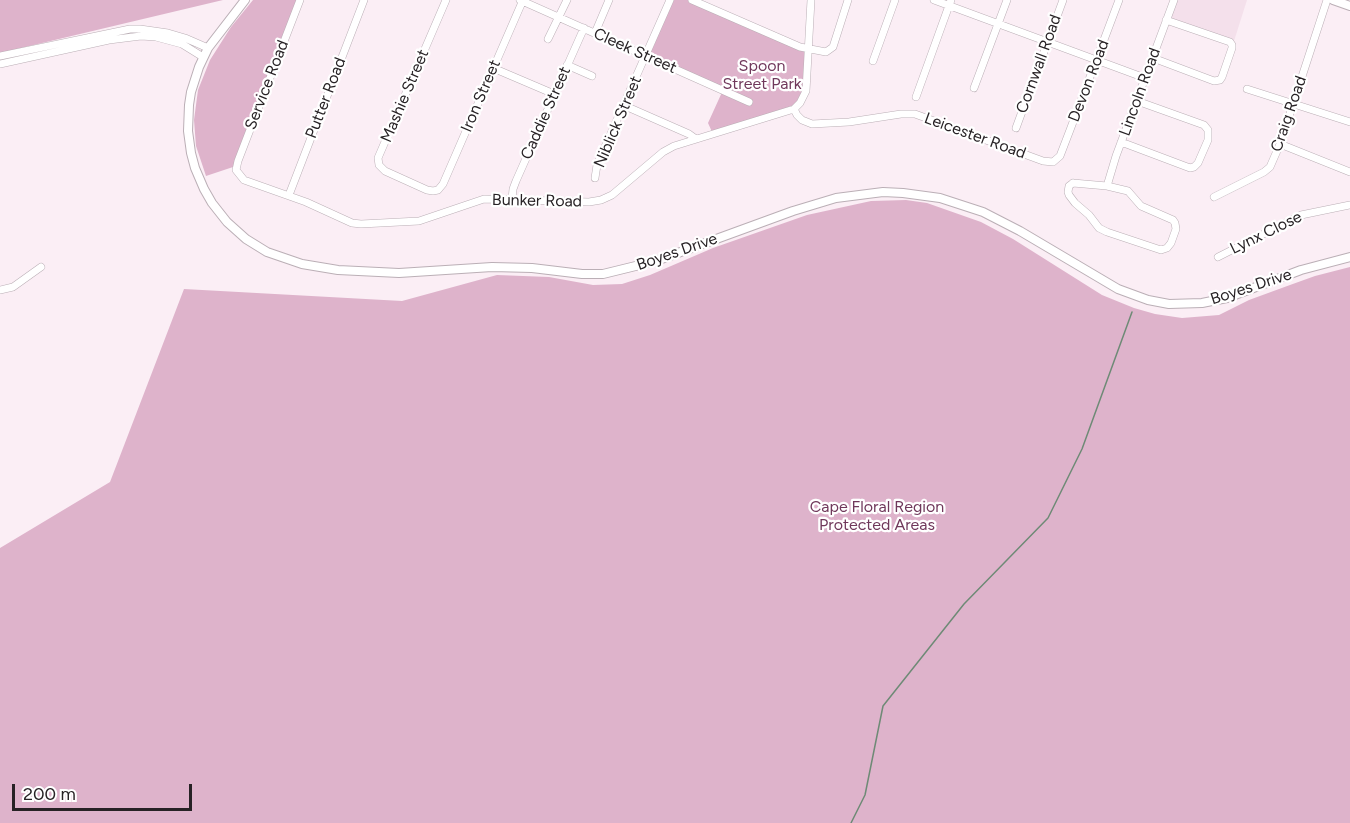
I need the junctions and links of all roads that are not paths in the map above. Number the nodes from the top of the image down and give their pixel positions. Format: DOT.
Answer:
graph roads {
  1 [pos="245,0"];
  2 [pos="300,0"];
  3 [pos="364,0"];
  4 [pos="446,0"];
  5 [pos="522,0"];
  6 [pos="567,0"];
  7 [pos="609,0"];
  8 [pos="670,0"];
  9 [pos="692,0"];
  10 [pos="810,0"];
  11 [pos="848,0"];
  12 [pos="895,0"];
  13 [pos="934,0"];
  14 [pos="1007,0"];
  15 [pos="1063,0"];
  16 [pos="1119,0"];
  17 [pos="1174,0"];
  18 [pos="1327,0"];
  19 [pos="1333,0"];
  20 [pos="950,3"];
  21 [pos="1350,6"];
  22 [pos="558,17"];
  23 [pos="1166,20"];
  24 [pos="998,24"];
  25 [pos="584,28"];
  26 [pos="595,33"];
  27 [pos="548,39"];
  28 [pos="1047,42"];
  29 [pos="808,48"];
  30 [pos="205,52"];
  31 [pos="0,56"];
  32 [pos="645,56"];
  33 [pos="1153,58"];
  34 [pos="1097,60"];
  35 [pos="873,61"];
  36 [pos="0,64"];
  37 [pos="567,65"];
  38 [pos="492,68"];
  39 [pos="592,75"];
  40 [pos="1145,78"];
  41 [pos="974,87"];
  42 [pos="1247,89"];
  43 [pos="554,93"];
  44 [pos="916,97"];
  45 [pos="1137,101"];
  46 [pos="749,102"];
  47 [pos="1294,104"];
  48 [pos="623,105"];
  49 [pos="794,108"];
  50 [pos="1350,122"];
  51 [pos="1016,128"];
  52 [pos="696,139"];
  53 [pos="1121,142"];
  54 [pos="1280,144"];
  55 [pos="1055,161"];
  56 [pos="236,170"];
  57 [pos="1350,172"];
  58 [pos="595,178"];
  59 [pos="1107,186"];
  60 [pos="438,190"];
  61 [pos="289,195"];
  62 [pos="1214,197"];
  63 [pos="512,199"];
  64 [pos="1350,205"];
  65 [pos="1218,257"];
  66 [pos="1350,257"];
  67 [pos="41,267"];
  68 [pos="0,290"];
  1 -- 30 [label="main road, Boyes Drive"];
  2 -- 56 [label="street, Service Road"];
  3 -- 61 [label="street, Putter Road"];
  4 -- 60 [label="street, Mashie Street"];
  5 -- 22 [label="street, Cleek Street"];
  5 -- 38 [label="street, Iron Street"];
  6 -- 22 [label="street"];
  7 -- 26 [label="street"];
  8 -- 32 [label="street, Niblick Street"];
  9 -- 29 [label="street"];
  10 -- 29 [label="street"];
  11 -- 29 [label="street"];
  12 -- 35 [label="street"];
  13 -- 20 [label="street"];
  14 -- 24 [label="street"];
  15 -- 28 [label="street, Cornwall Road"];
  16 -- 34 [label="street, Devon Road"];
  17 -- 23 [label="street, Lincoln Road"];
  18 -- 47 [label="street, Craig Road"];
  19 -- 21 [label="main road"];
  20 -- 24 [label="street"];
  20 -- 44 [label="street"];
  22 -- 25 [label="street, Cleek Street"];
  22 -- 27 [label="street"];
  23 -- 33 [label="street, Lincoln Road"];
  23 -- 33 [label="street"];
  24 -- 28 [label="street"];
  24 -- 41 [label="street"];
  25 -- 26 [label="street, Cleek Street"];
  25 -- 37 [label="street, Caddie Street"];
  26 -- 32 [label="street, Cleek Street"];
  28 -- 34 [label="street"];
  28 -- 51 [label="street, Cornwall Road"];
  29 -- 49 [label="street"];
  30 -- 31 [label="street"];
  30 -- 36 [label="street"];
  30 -- 66 [label="main road, Boyes Drive"];
  32 -- 46 [label="street, Cleek Street"];
  32 -- 48 [label="street, Niblick Street"];
  33 -- 40 [label="street, Lincoln Road"];
  34 -- 40 [label="street"];
  34 -- 55 [label="street, Devon Road"];
  37 -- 39 [label="street"];
  37 -- 43 [label="street, Caddie Street"];
  38 -- 43 [label="street"];
  38 -- 60 [label="street, Iron Street"];
  40 -- 45 [label="street, Lincoln Road"];
  42 -- 47 [label="street"];
  43 -- 63 [label="street, Caddie Street"];
  45 -- 53 [label="street, Lincoln Road"];
  45 -- 53 [label="street"];
  47 -- 50 [label="street"];
  47 -- 54 [label="street, Craig Road"];
  48 -- 52 [label="street"];
  48 -- 58 [label="street, Niblick Street"];
  49 -- 52 [label="street, Bunker Road"];
  49 -- 55 [label="street, Leicester Road"];
  52 -- 63 [label="street, Bunker Road"];
  53 -- 59 [label="street, Lincoln Road"];
  54 -- 57 [label="street"];
  54 -- 62 [label="street, Craig Road"];
  56 -- 61 [label="street, Bunker Road"];
  59 -- 59 [label="street"];
  61 -- 63 [label="street, Bunker Road"];
  64 -- 65 [label="street, Lynx Close"];
  67 -- 68 [label="street"];
}
